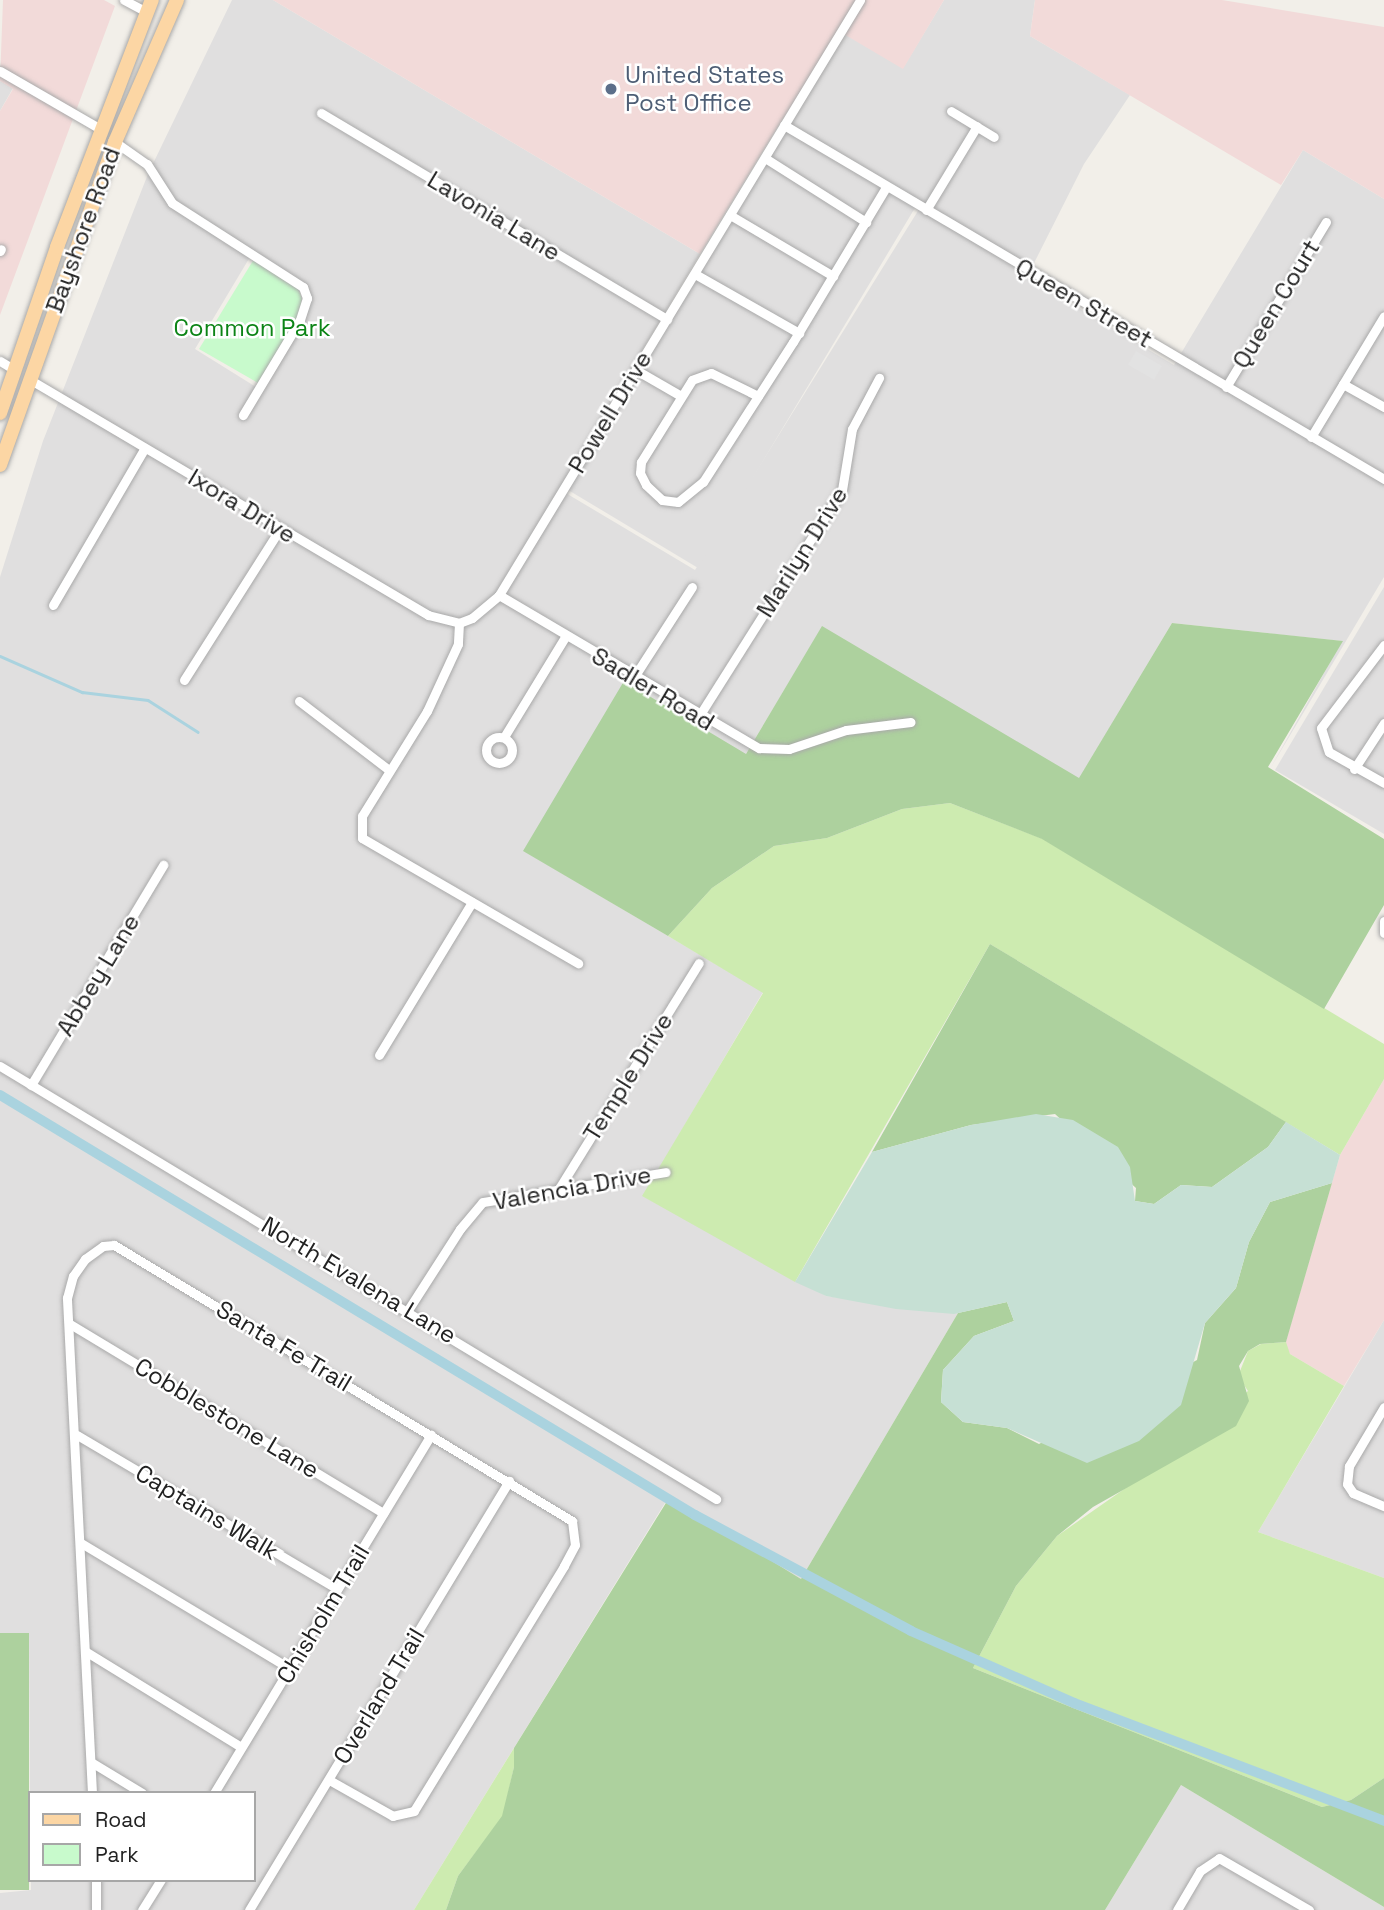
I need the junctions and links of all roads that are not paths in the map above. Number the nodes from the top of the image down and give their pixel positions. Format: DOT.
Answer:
graph roads {
  1 [pos="124,0"];
  2 [pos="177,0"];
  3 [pos="860,0"];
  4 [pos="150,6"];
  5 [pos="0,71"];
  6 [pos="951,111"];
  7 [pos="321,113"];
  8 [pos="784,125"];
  9 [pos="977,127"];
  10 [pos="102,130"];
  11 [pos="994,137"];
  12 [pos="115,142"];
  13 [pos="765,158"];
  14 [pos="886,187"];
  15 [pos="926,210"];
  16 [pos="730,215"];
  17 [pos="866,222"];
  18 [pos="1326,222"];
  19 [pos="66,223"];
  20 [pos="695,274"];
  21 [pos="833,276"];
  22 [pos="1384,316"];
  23 [pos="667,319"];
  24 [pos="799,333"];
  25 [pos="0,361"];
  26 [pos="15,369"];
  27 [pos="636,370"];
  28 [pos="29,379"];
  29 [pos="878,379"];
  30 [pos="1343,384"];
  31 [pos="1226,387"];
  32 [pos="681,396"];
  33 [pos="758,396"];
  34 [pos="1384,407"];
  35 [pos="0,413"];
  36 [pos="243,415"];
  37 [pos="1311,437"];
  38 [pos="0,444"];
  39 [pos="145,449"];
  40 [pos="0,465"];
  41 [pos="1384,479"];
  42 [pos="280,529"];
  43 [pos="692,587"];
  44 [pos="499,595"];
  45 [pos="53,605"];
  46 [pos="459,623"];
  47 [pos="565,637"];
  48 [pos="1384,645"];
  49 [pos="634,677"];
  50 [pos="184,680"];
  51 [pos="299,701"];
  52 [pos="699,716"];
  53 [pos="911,722"];
  54 [pos="1384,723"];
  55 [pos="504,737"];
  56 [pos="1354,769"];
  57 [pos="389,770"];
  58 [pos="1384,783"];
  59 [pos="163,865"];
  60 [pos="472,902"];
  61 [pos="1384,921"];
  62 [pos="1384,933"];
  63 [pos="578,962"];
  64 [pos="699,963"];
  65 [pos="379,1055"];
  66 [pos="0,1066"];
  67 [pos="31,1084"];
  68 [pos="666,1172"];
  69 [pos="558,1190"];
  70 [pos="408,1310"];
  71 [pos="70,1324"];
  72 [pos="1384,1408"];
  73 [pos="431,1434"];
  74 [pos="77,1435"];
  75 [pos="509,1482"];
  76 [pos="716,1499"];
  77 [pos="1384,1506"];
  78 [pos="383,1513"];
  79 [pos="81,1543"];
  80 [pos="337,1590"];
  81 [pos="85,1651"];
  82 [pos="289,1668"];
  83 [pos="241,1747"];
  84 [pos="91,1762"];
  85 [pos="329,1780"];
  86 [pos="92,1791"];
  87 [pos="139,1791"];
  88 [pos="215,1791"];
  89 [pos="96,1882"];
  90 [pos="160,1882"];
  91 [pos="96,1910"];
  92 [pos="142,1910"];
  93 [pos="249,1910"];
  94 [pos="1177,1910"];
  95 [pos="1309,1910"];
  1 -- 4 [label="street"];
  2 -- 12 [label="main road, Bayshore Road"];
  3 -- 8 [label="street, Powell Drive"];
  4 -- 10 [label="main road, Bayshore Road"];
  5 -- 10 [label="street"];
  6 -- 9 [label="street"];
  7 -- 23 [label="street, Lavonia Lane"];
  8 -- 13 [label="street, Powell Drive"];
  8 -- 14 [label="street, Queen Street"];
  9 -- 11 [label="street"];
  9 -- 15 [label="street"];
  10 -- 19 [label="main road, Bayshore Road"];
  12 -- 28 [label="main road, Bayshore Road"];
  12 -- 36 [label="street"];
  13 -- 16 [label="street, Powell Drive"];
  13 -- 17 [label="street"];
  14 -- 15 [label="street, Queen Street"];
  14 -- 17 [label="street"];
  15 -- 31 [label="street, Queen Street"];
  16 -- 20 [label="street, Powell Drive"];
  16 -- 21 [label="street"];
  17 -- 21 [label="street"];
  18 -- 31 [label="street, Queen Court"];
  19 -- 26 [label="main road, Bayshore Road"];
  19 -- 28 [label="main road"];
  20 -- 23 [label="street, Powell Drive"];
  20 -- 24 [label="street"];
  21 -- 24 [label="street"];
  22 -- 30 [label="street"];
  23 -- 27 [label="street, Powell Drive"];
  24 -- 33 [label="street"];
  25 -- 26 [label="street"];
  26 -- 35 [label="main road, Bayshore Road"];
  26 -- 38 [label="main road"];
  27 -- 32 [label="street"];
  27 -- 44 [label="street, Powell Drive"];
  28 -- 39 [label="street, Ixora Drive"];
  28 -- 40 [label="main road, Bayshore Road"];
  29 -- 52 [label="street, Marilyn Drive"];
  30 -- 34 [label="street"];
  30 -- 37 [label="street"];
  31 -- 37 [label="street, Queen Street"];
  32 -- 33 [label="street"];
  32 -- 33 [label="street"];
  37 -- 41 [label="street, Queen Street"];
  39 -- 42 [label="street, Ixora Drive"];
  39 -- 45 [label="street"];
  42 -- 46 [label="street, Ixora Drive"];
  42 -- 50 [label="street"];
  43 -- 49 [label="street"];
  44 -- 46 [label="street, Powell Drive"];
  44 -- 47 [label="street, Sadler Road"];
  46 -- 57 [label="street"];
  47 -- 49 [label="street, Sadler Road"];
  47 -- 55 [label="street"];
  48 -- 56 [label="street"];
  49 -- 52 [label="street, Sadler Road"];
  51 -- 57 [label="street"];
  52 -- 53 [label="street, Sadler Road"];
  54 -- 56 [label="street"];
  56 -- 58 [label="street"];
  57 -- 60 [label="street"];
  59 -- 67 [label="street, Abbey Lane"];
  60 -- 63 [label="street"];
  60 -- 65 [label="street"];
  61 -- 62 [label="street"];
  64 -- 69 [label="street, Temple Drive"];
  66 -- 67 [label="street, North Evalena Lane"];
  67 -- 70 [label="street, North Evalena Lane"];
  68 -- 69 [label="street, Valencia Drive"];
  69 -- 70 [label="street, Valencia Drive"];
  70 -- 76 [label="street, North Evalena Lane"];
  71 -- 73 [label="street, Santa Fe Trail"];
  71 -- 74 [label="street, Santa Fe Trail"];
  71 -- 78 [label="street, Cobblestone Lane"];
  72 -- 77 [label="street"];
  73 -- 75 [label="street, Santa Fe Trail"];
  73 -- 78 [label="street, Chisholm Trail"];
  74 -- 79 [label="street, Santa Fe Trail"];
  74 -- 80 [label="street, Captains Walk"];
  75 -- 85 [label="street, Overland Trail"];
  75 -- 85 [label="street, Santa Fe Trail"];
  78 -- 80 [label="street, Chisholm Trail"];
  79 -- 81 [label="street, Santa Fe Trail"];
  79 -- 82 [label="street"];
  80 -- 82 [label="street, Chisholm Trail"];
  81 -- 83 [label="street"];
  81 -- 84 [label="street, Santa Fe Trail"];
  82 -- 83 [label="street, Chisholm Trail"];
  83 -- 88 [label="street, Chisholm Trail"];
  84 -- 86 [label="street, Santa Fe Trail"];
  84 -- 87 [label="street"];
  85 -- 93 [label="street, Overland Trail"];
  89 -- 91 [label="street"];
  90 -- 92 [label="street"];
  94 -- 95 [label="street"];
}
